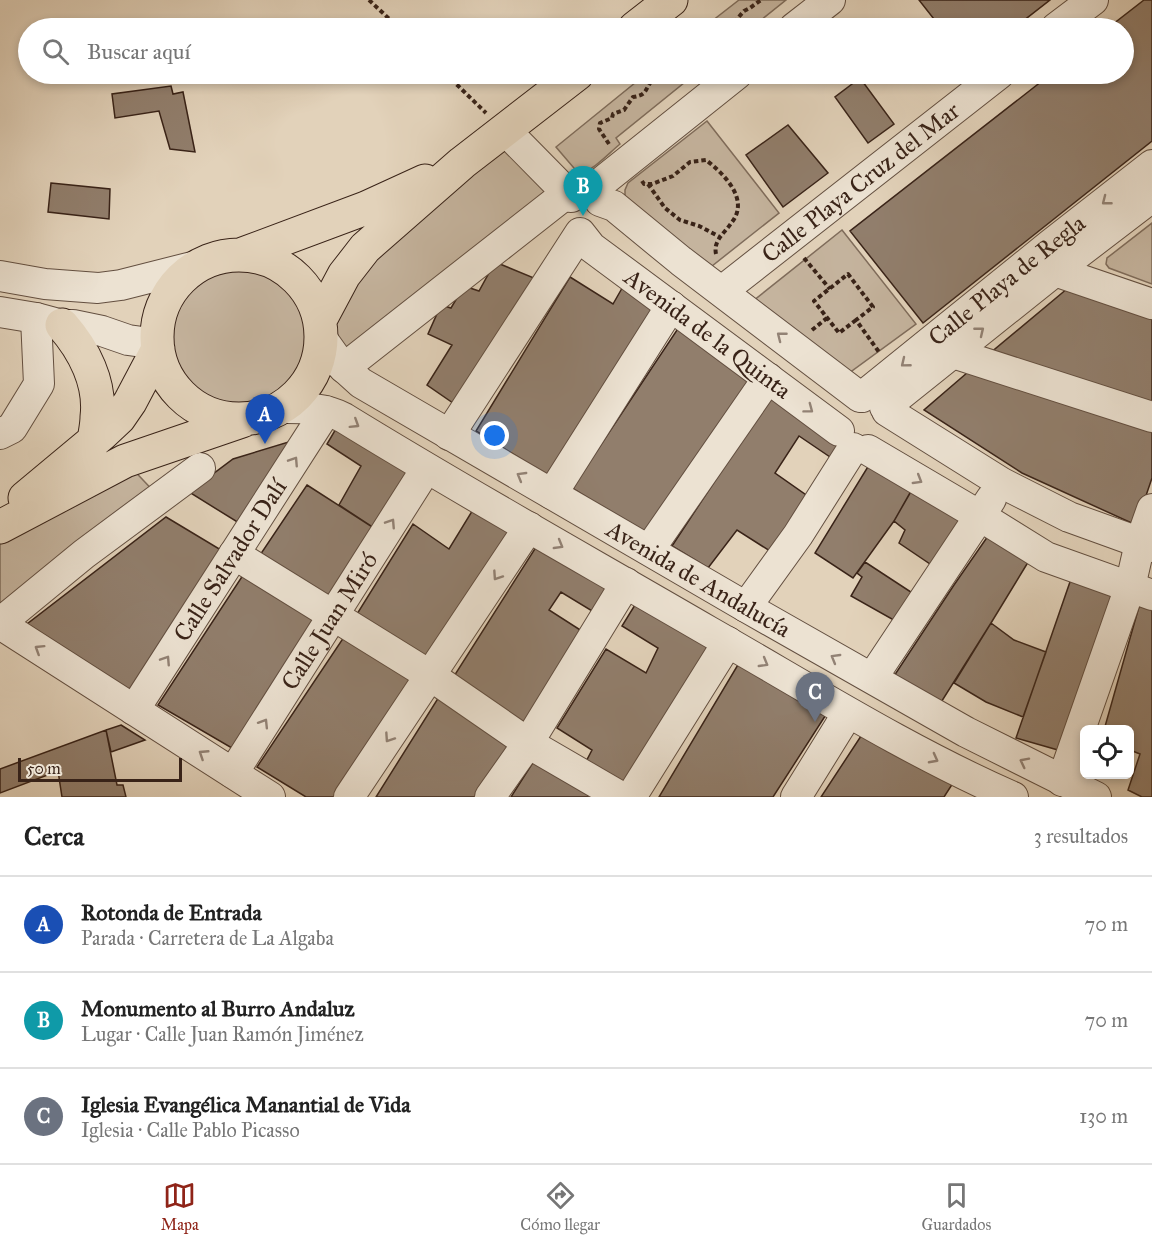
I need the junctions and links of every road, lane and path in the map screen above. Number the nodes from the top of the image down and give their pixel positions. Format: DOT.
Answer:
graph roads {
  1 [pos="369,0"];
  2 [pos="671,0"];
  3 [pos="761,0"];
  4 [pos="830,0"];
  5 [pos="1093,0"];
  6 [pos="388,18"];
  7 [pos="647,18"];
  8 [pos="738,18"];
  9 [pos="807,18"];
  10 [pos="1069,18"];
  11 [pos="456,84"];
  12 [pos="564,84"];
  13 [pos="651,84"];
  14 [pos="724,84"];
  15 [pos="986,84"];
  16 [pos="504,130"];
  17 [pos="610,145"];
  18 [pos="462,163"];
  19 [pos="1152,165"];
  20 [pos="637,176"];
  21 [pos="648,184"];
  22 [pos="581,196"];
  23 [pos="1152,197"];
  24 [pos="580,233"];
  25 [pos="720,237"];
  26 [pos="1084,249"];
  27 [pos="243,255"];
  28 [pos="803,258"];
  29 [pos="720,260"];
  30 [pos="200,265"];
  31 [pos="1055,272"];
  32 [pos="0,276"];
  33 [pos="1089,283"];
  34 [pos="830,289"];
  35 [pos="722,291"];
  36 [pos="1152,304"];
  37 [pos="671,306"];
  38 [pos="0,312"];
  39 [pos="856,320"];
  40 [pos="49,322"];
  41 [pos="320,328"];
  42 [pos="158,347"];
  43 [pos="953,353"];
  44 [pos="881,355"];
  45 [pos="344,368"];
  46 [pos="768,378"];
  47 [pos="874,403"];
  48 [pos="326,411"];
  49 [pos="264,413"];
  50 [pos="1152,417"];
  51 [pos="0,434"];
  52 [pos="449,435"];
  53 [pos="93,441"];
  54 [pos="853,443"];
  55 [pos="200,468"];
  56 [pos="426,469"];
  57 [pos="1002,483"];
  58 [pos="552,494"];
  59 [pos="1152,509"];
  60 [pos="980,516"];
  61 [pos="0,519"];
  62 [pos="0,527"];
  63 [pos="529,527"];
  64 [pos="1146,545"];
  65 [pos="649,550"];
  66 [pos="234,554"];
  67 [pos="626,583"];
  68 [pos="1141,591"];
  69 [pos="746,607"];
  70 [pos="333,615"];
  71 [pos="0,623"];
  72 [pos="728,642"];
  73 [pos="431,676"];
  74 [pos="872,678"];
  75 [pos="134,710"];
  76 [pos="848,713"];
  77 [pos="528,743"];
  78 [pos="233,773"];
  79 [pos="1062,781"];
  80 [pos="965,788"];
  81 [pos="270,797"];
  82 [pos="349,797"];
  83 [pos="490,797"];
  84 [pos="621,797"];
  85 [pos="632,797"];
  86 [pos="796,797"];
  87 [pos="1013,797"];
  88 [pos="1096,797"];
  1 -- 6 [label="path"];
  2 -- 7 [label="main road"];
  3 -- 8 [label="path"];
  4 -- 9 [label="street"];
  5 -- 10 [label="street"];
  11 -- 16 [label="path"];
  12 -- 16 [label="main road"];
  13 -- 17 [label="path"];
  14 -- 22 [label="street"];
  15 -- 35 [label="street, Calle Playa Cruz del Mar"];
  16 -- 18 [label="main road"];
  16 -- 22 [label="street, Avenida de la Quinta"];
  18 -- 27 [label="main road"];
  18 -- 41 [label="main road"];
  19 -- 47 [label="street, Calle Playa de Regla, one-way"];
  20 -- 21 [label="path"];
  21 -- 25 [label="path"];
  21 -- 25 [label="path"];
  22 -- 24 [label="street"];
  22 -- 35 [label="street, Avenida de la Quinta"];
  22 -- 45 [label="street"];
  23 -- 26 [label="street, Calle Playa de Regla"];
  24 -- 37 [label="street, Avenida de la Quinta"];
  24 -- 52 [label="street"];
  25 -- 29 [label="path"];
  26 -- 31 [label="street, Calle Playa de Regla"];
  26 -- 33 [label="street"];
  27 -- 30 [label="main road"];
  27 -- 41 [label="main road"];
  28 -- 34 [label="path"];
  30 -- 32 [label="street"];
  30 -- 42 [label="main road"];
  31 -- 33 [label="street"];
  43 -- 31 [label="street, Calle Playa de Regla, one-way"];
  33 -- 36 [label="street"];
  34 -- 39 [label="path"];
  34 -- 39 [label="path"];
  47 -- 35 [label="street, Avenida de la Quinta, one-way"];
  37 -- 46 [label="street, Avenida de la Quinta"];
  37 -- 58 [label="street"];
  38 -- 40 [label="street"];
  39 -- 44 [label="path"];
  40 -- 42 [label="street"];
  40 -- 51 [label="street"];
  40 -- 53 [label="main road"];
  41 -- 45 [label="street, Avenida de Andalucía"];
  41 -- 49 [label="main road"];
  42 -- 49 [label="main road"];
  42 -- 53 [label="main road"];
  43 -- 47 [label="street, Calle Playa de Regla"];
  43 -- 50 [label="street"];
  45 -- 52 [label="street, Avenida de Andalucía"];
  46 -- 54 [label="street, Avenida de la Quinta, one-way"];
  46 -- 65 [label="street"];
  47 -- 54 [label="street"];
  47 -- 54 [label="street"];
  47 -- 57 [label="street, Avenida de la Quinta"];
  48 -- 49 [label="street, Avenida de Andalucía"];
  48 -- 56 [label="street, Avenida de Andalucía, one-way"];
  66 -- 48 [label="street, Calle Salvador Dalí, one-way"];
  49 -- 62 [label="main road"];
  58 -- 52 [label="street, Avenida de Andalucía, one-way"];
  53 -- 61 [label="main road"];
  54 -- 60 [label="street, Avenida de la Quinta, one-way"];
  54 -- 69 [label="street"];
  55 -- 71 [label="street"];
  56 -- 63 [label="street, Avenida de Andalucía"];
  70 -- 56 [label="street, Calle Juan Miró, one-way"];
  57 -- 60 [label="street"];
  57 -- 64 [label="street, Avenida de la Quinta"];
  58 -- 65 [label="street, Avenida de Andalucía"];
  59 -- 64 [label="street"];
  60 -- 68 [label="street, Avenida de la Quinta"];
  60 -- 74 [label="street"];
  63 -- 67 [label="street, Avenida de Andalucía, one-way"];
  63 -- 73 [label="street, one-way"];
  64 -- 68 [label="street"];
  65 -- 69 [label="street, Avenida de Andalucía"];
  66 -- 70 [label="street"];
  75 -- 66 [label="street, Calle Salvador Dalí, one-way"];
  67 -- 72 [label="street, Avenida de Andalucía"];
  67 -- 77 [label="street"];
  68 -- 79 [label="street"];
  74 -- 69 [label="street, Avenida de Andalucía, one-way"];
  70 -- 73 [label="street"];
  78 -- 70 [label="street, Calle Juan Miró, one-way"];
  75 -- 71 [label="street, one-way"];
  72 -- 76 [label="street, Avenida de Andalucía, one-way"];
  72 -- 85 [label="street"];
  73 -- 77 [label="street"];
  73 -- 82 [label="street, one-way"];
  79 -- 74 [label="street, Avenida de Andalucía, one-way"];
  78 -- 75 [label="street, one-way"];
  76 -- 80 [label="street, Avenida de Andalucía, one-way"];
  76 -- 86 [label="street"];
  77 -- 83 [label="street"];
  77 -- 84 [label="street"];
  78 -- 81 [label="street"];
  79 -- 88 [label="street, Avenida de Andalucía"];
  80 -- 87 [label="street, Avenida de Andalucía"];
}
